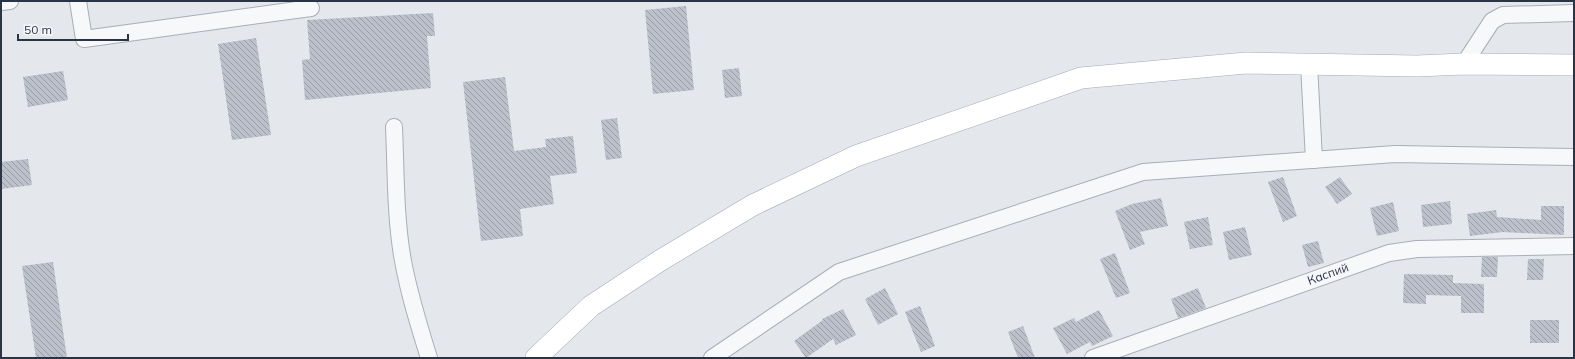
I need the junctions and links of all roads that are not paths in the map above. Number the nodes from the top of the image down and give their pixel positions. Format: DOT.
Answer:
graph roads {
  1 [pos="10,1"];
  2 [pos="78,1"];
  3 [pos="1,2"];
  4 [pos="311,8"];
  5 [pos="1574,14"];
  6 [pos="1309,64"];
  7 [pos="1464,64"];
  8 [pos="1574,65"];
  9 [pos="394,127"];
  10 [pos="1574,157"];
  11 [pos="1314,160"];
  12 [pos="1574,246"];
  13 [pos="429,358"];
  14 [pos="536,358"];
  15 [pos="712,358"];
  16 [pos="1093,358"];
  1 -- 3 [label="street"];
  2 -- 4 [label="street"];
  5 -- 7 [label="street"];
  6 -- 7 [label="main road"];
  6 -- 11 [label="street"];
  6 -- 14 [label="main road"];
  7 -- 8 [label="main road"];
  9 -- 13 [label="street"];
  10 -- 11 [label="street"];
  11 -- 15 [label="street"];
  12 -- 16 [label="street, Каспий"];
}
